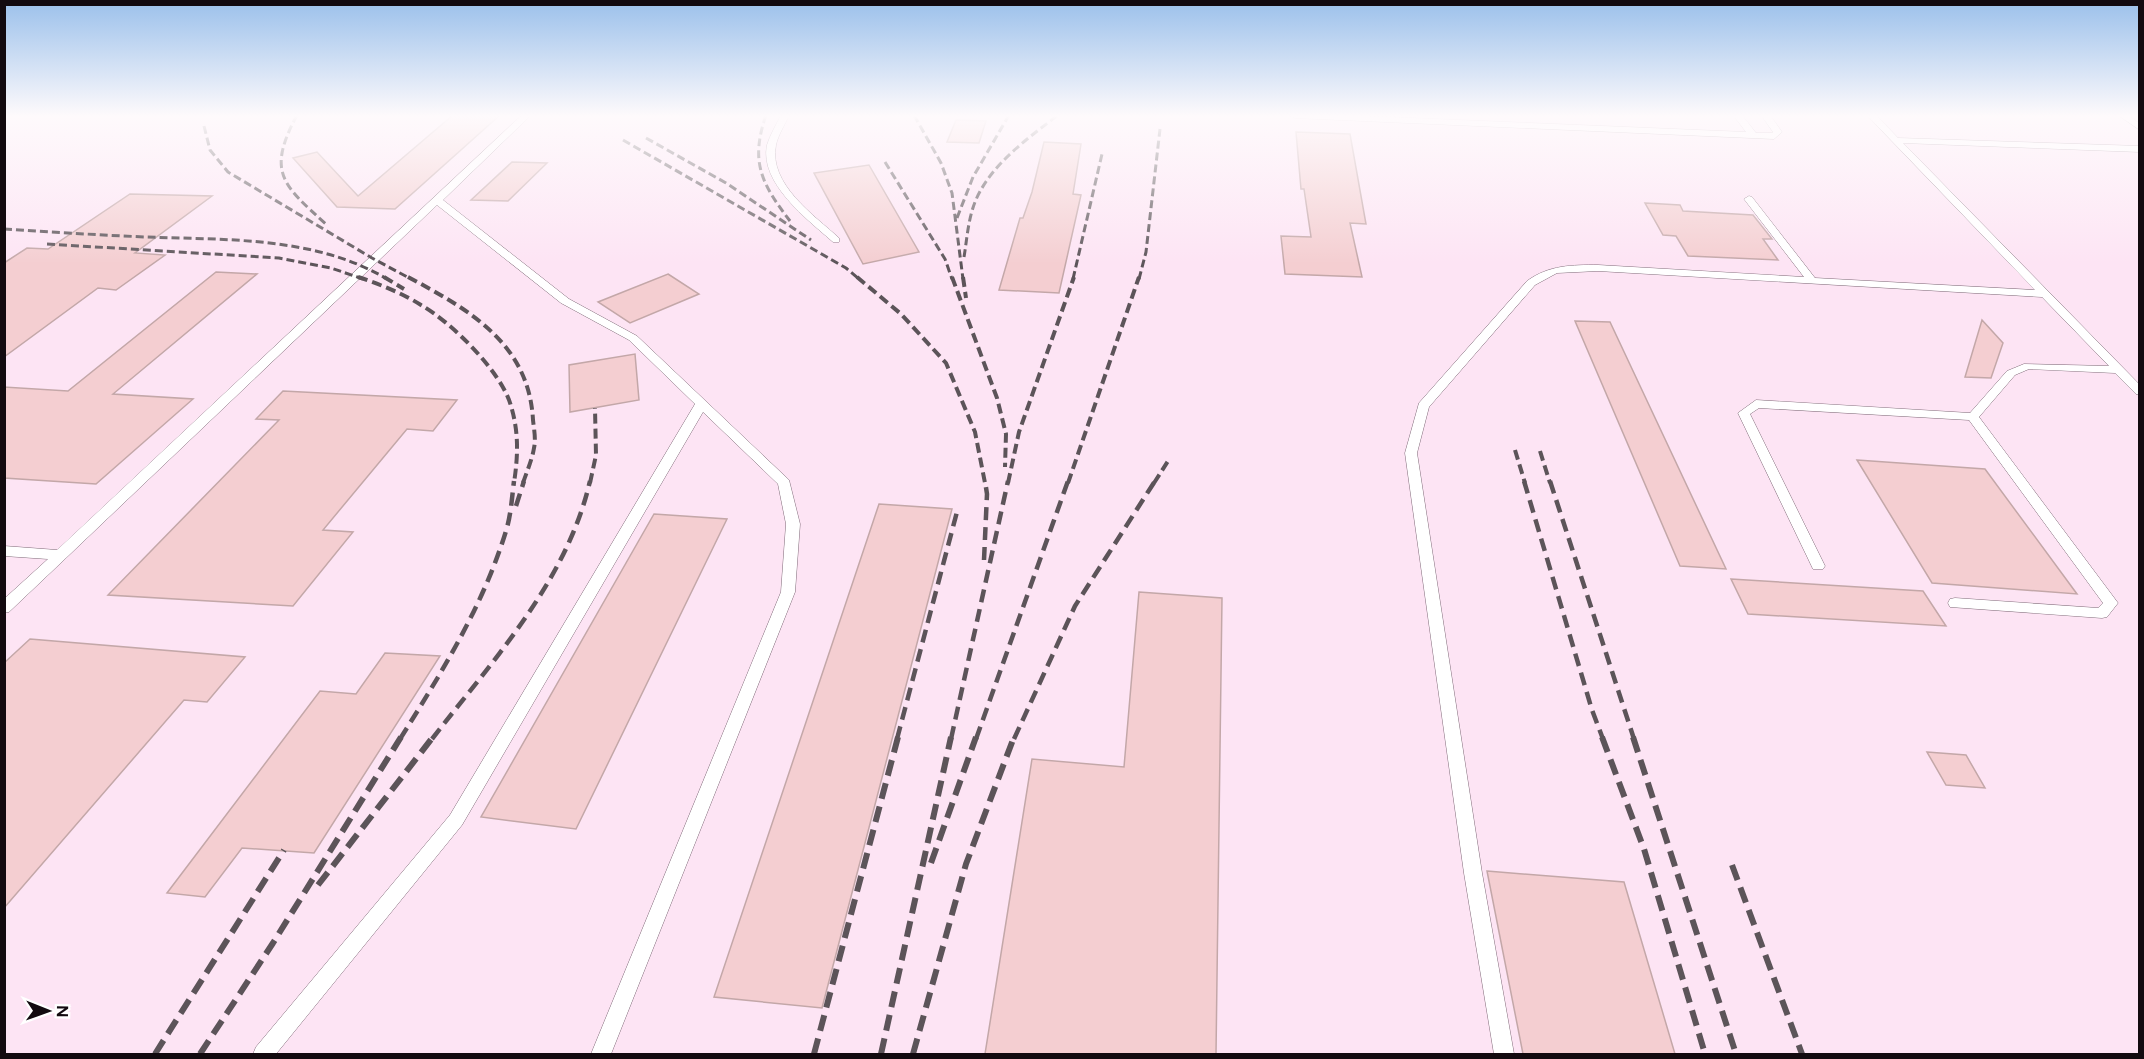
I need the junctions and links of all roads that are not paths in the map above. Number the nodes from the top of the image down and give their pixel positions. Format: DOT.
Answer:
graph roads {
  1 [pos="475,164"];
  2 [pos="773,164"];
  3 [pos="1919,164"];
  4 [pos="1749,199"];
  5 [pos="437,200"];
  6 [pos="836,240"];
  7 [pos="1812,280"];
  8 [pos="2044,294"];
  9 [pos="2117,370"];
  10 [pos="2139,392"];
  11 [pos="702,403"];
  12 [pos="1973,417"];
  13 [pos="4,551"];
  14 [pos="61,555"];
  15 [pos="1818,566"];
  16 [pos="1955,603"];
  17 [pos="4,608"];
  18 [pos="262,1054"];
  19 [pos="601,1054"];
  20 [pos="1504,1054"];
  1 -- 5 [label="lane"];
  2 -- 6 [label="lane"];
  3 -- 8 [label="lane"];
  4 -- 7 [label="lane"];
  5 -- 11 [label="lane"];
  5 -- 14 [label="lane"];
  7 -- 8 [label="lane"];
  7 -- 20 [label="lane"];
  8 -- 9 [label="lane"];
  9 -- 10 [label="lane"];
  9 -- 12 [label="lane"];
  11 -- 18 [label="lane"];
  11 -- 19 [label="lane"];
  12 -- 15 [label="lane"];
  12 -- 16 [label="lane"];
  13 -- 14 [label="lane"];
  14 -- 17 [label="lane"];
}
